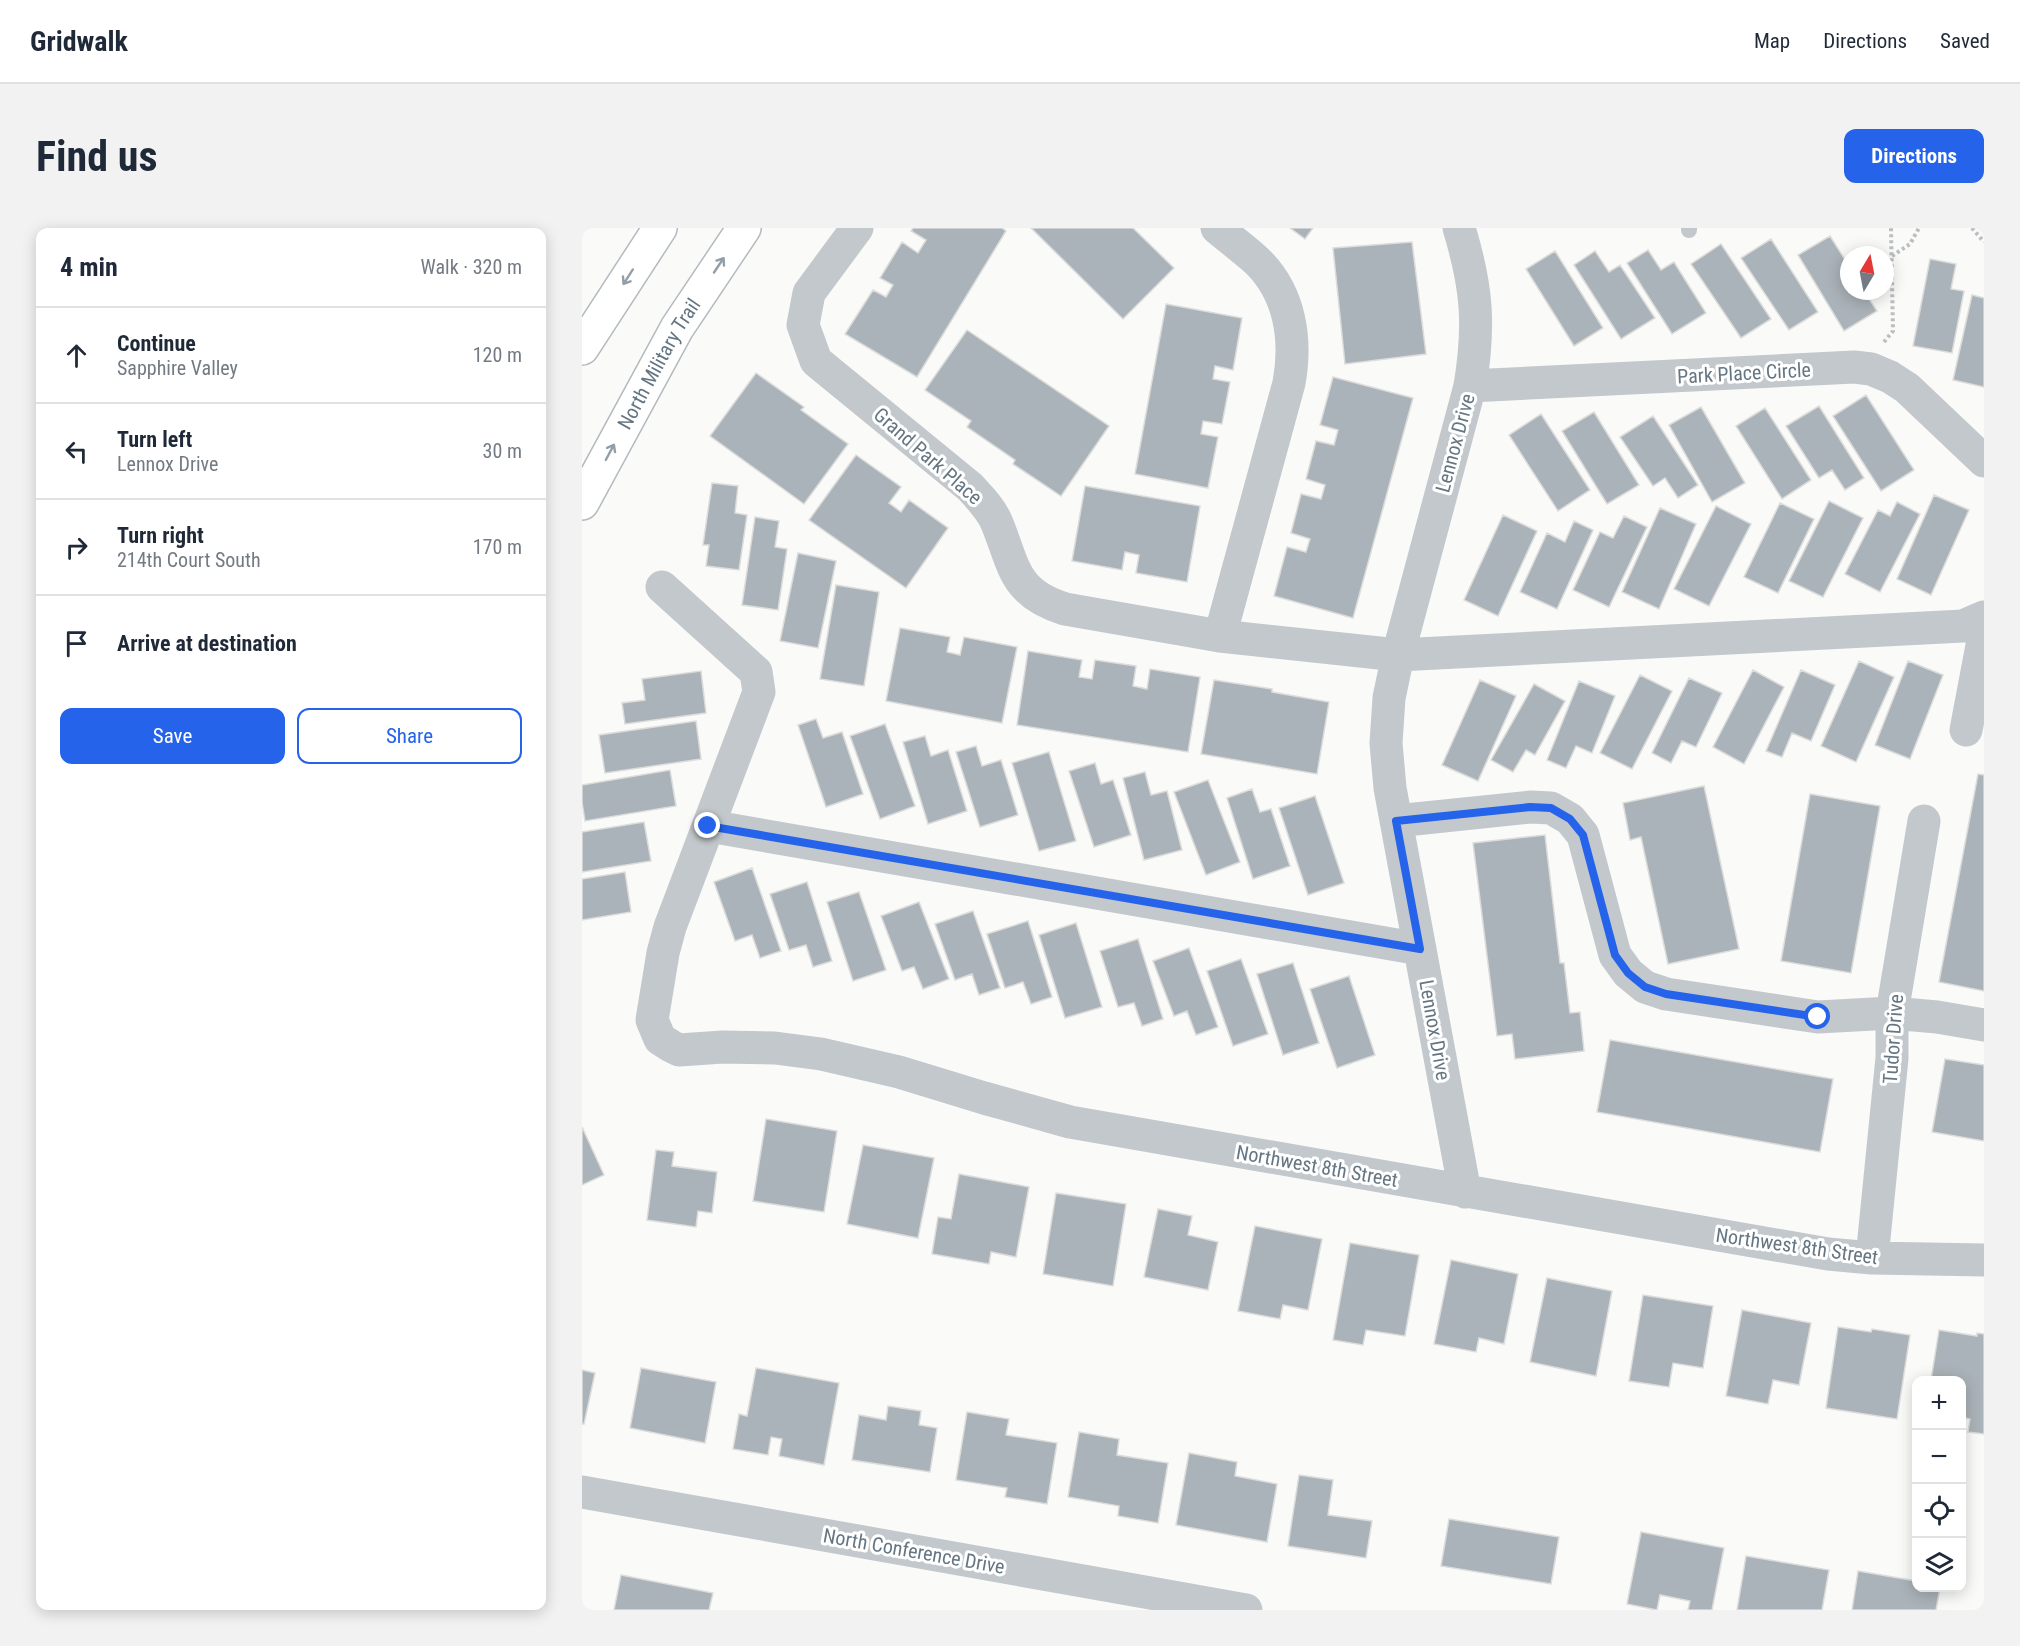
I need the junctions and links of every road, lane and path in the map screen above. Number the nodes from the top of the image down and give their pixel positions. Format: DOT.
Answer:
graph roads {
  1 [pos="660,228"];
  2 [pos="744,228"];
  3 [pos="857,228"];
  4 [pos="1217,228"];
  5 [pos="1459,228"];
  6 [pos="1891,228"];
  7 [pos="1918,228"];
  8 [pos="1972,228"];
  9 [pos="1984,242"];
  10 [pos="1892,246"];
  11 [pos="1894,256"];
  12 [pos="1893,300"];
  13 [pos="582,348"];
  14 [pos="1871,369"];
  15 [pos="1470,386"];
  16 [pos="1984,461"];
  17 [pos="582,503"];
  18 [pos="662,587"];
  19 [pos="1984,618"];
  20 [pos="1984,635"];
  21 [pos="1220,636"];
  22 [pos="1398,655"];
  23 [pos="1966,730"];
  24 [pos="1396,821"];
  25 [pos="1924,821"];
  26 [pos="708,826"];
  27 [pos="1420,949"];
  28 [pos="1892,1012"];
  29 [pos="1984,1025"];
  30 [pos="1465,1192"];
  31 [pos="1872,1258"];
  32 [pos="1984,1260"];
  33 [pos="582,1492"];
  34 [pos="1246,1610"];
  1 -- 13 [label="main road, one-way"];
  17 -- 2 [label="main road, North Military Trail, one-way"];
  3 -- 21 [label="street, Grand Park Place"];
  4 -- 21 [label="street"];
  5 -- 15 [label="street, Lennox Drive"];
  6 -- 10 [label="path"];
  7 -- 11 [label="path"];
  8 -- 9 [label="path"];
  12 -- 14 [label="path"];
  14 -- 15 [label="street, Park Place Circle"];
  14 -- 16 [label="street, Park Place Circle"];
  15 -- 22 [label="street, Lennox Drive"];
  18 -- 26 [label="street"];
  19 -- 22 [label="street"];
  20 -- 23 [label="street"];
  21 -- 22 [label="street, Grand Park Place"];
  22 -- 24 [label="street, Lennox Drive"];
  24 -- 27 [label="street, Lennox Drive"];
  24 -- 28 [label="street"];
  25 -- 28 [label="street, Tudor Drive"];
  26 -- 27 [label="street"];
  26 -- 30 [label="street, Northwest 8th Street"];
  27 -- 30 [label="street, Lennox Drive"];
  28 -- 29 [label="street"];
  28 -- 31 [label="street, Tudor Drive"];
  30 -- 31 [label="street, Northwest 8th Street"];
  31 -- 32 [label="street, Northwest 8th Street"];
  33 -- 34 [label="street, North Conference Drive"];
}
